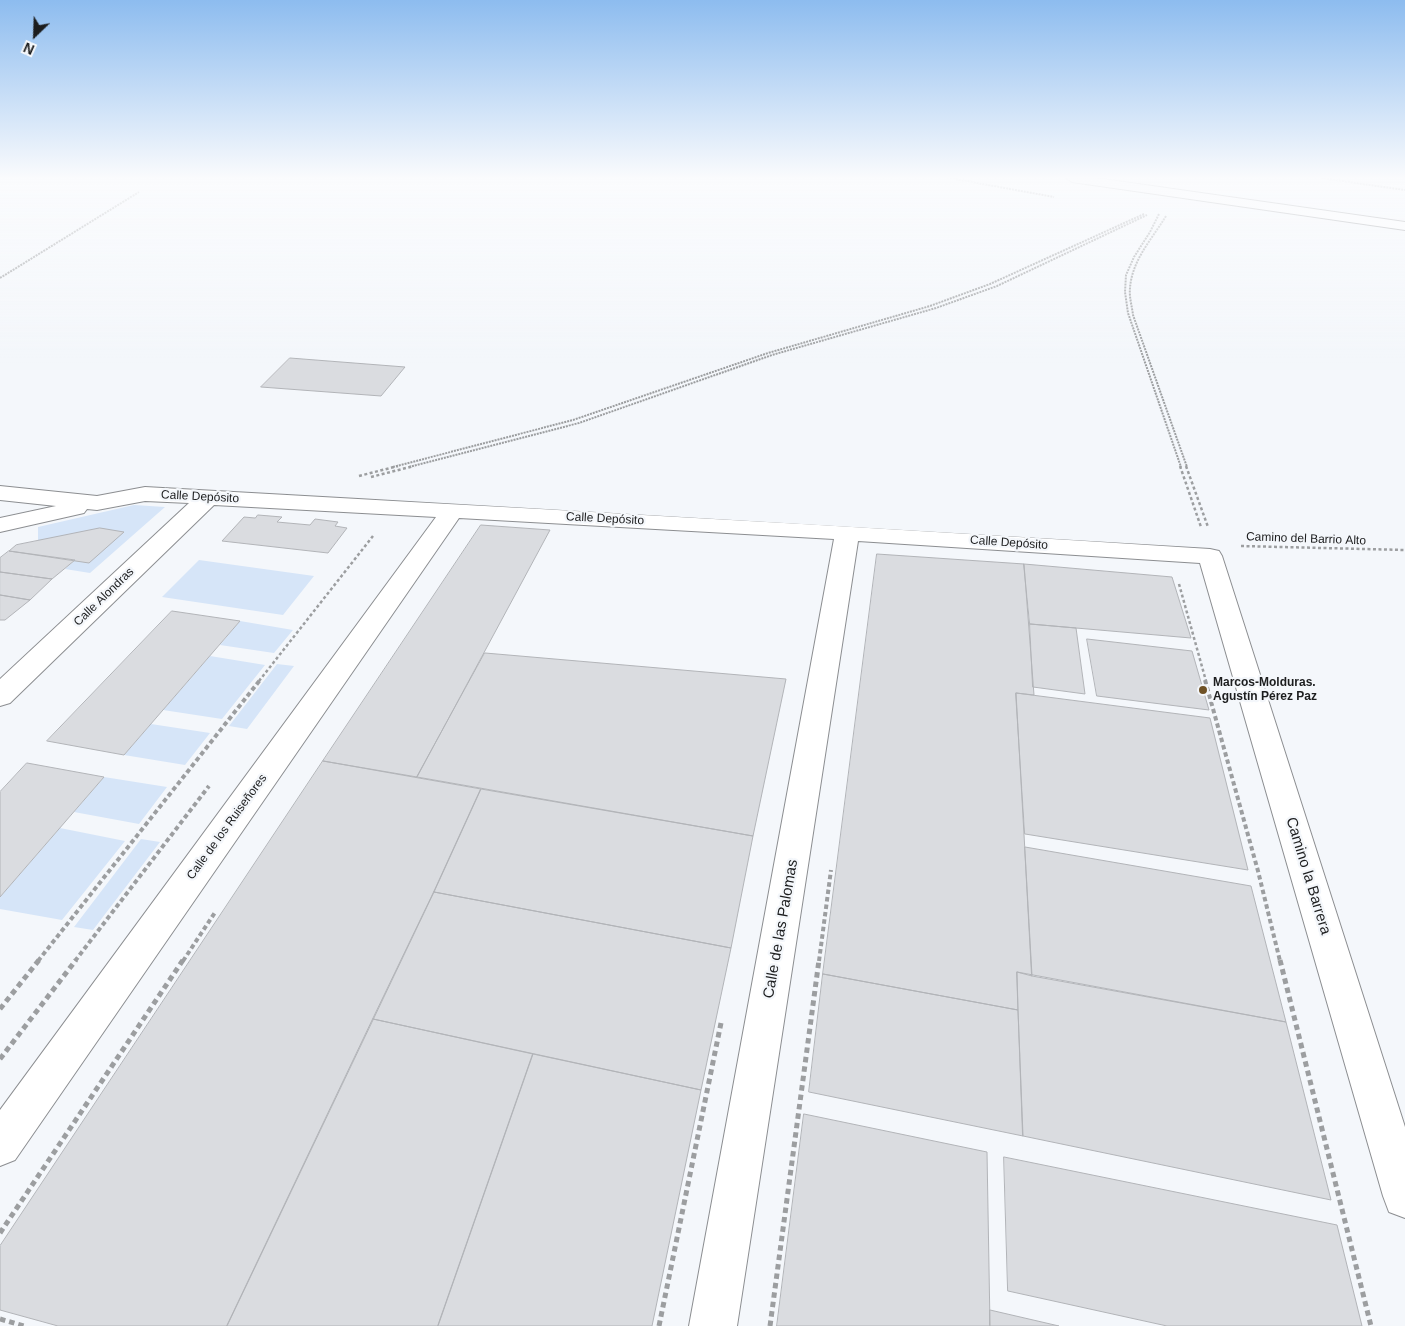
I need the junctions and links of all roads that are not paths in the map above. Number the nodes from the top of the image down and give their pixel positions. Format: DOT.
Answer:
graph roads {
  1 [pos="0,493"];
  2 [pos="209,498"];
  3 [pos="97,503"];
  4 [pos="453,510"];
  5 [pos="0,525"];
  6 [pos="848,533"];
  7 [pos="1212,551"];
  8 [pos="0,696"];
  9 [pos="0,1145"];
  10 [pos="1405,1196"];
  11 [pos="713,1326"];
  1 -- 3 [label="main road, Calle Depósito"];
  2 -- 3 [label="main road, Calle Depósito"];
  2 -- 4 [label="main road, Calle Depósito"];
  2 -- 8 [label="main road, Calle Alondras"];
  3 -- 5 [label="main road"];
  4 -- 6 [label="main road, Calle Depósito"];
  4 -- 9 [label="main road, Calle de los Ruiseñores"];
  6 -- 7 [label="main road, Calle Depósito"];
  6 -- 11 [label="main road, Calle de las Palomas"];
  7 -- 10 [label="main road, Camino la Barrera"];
}
